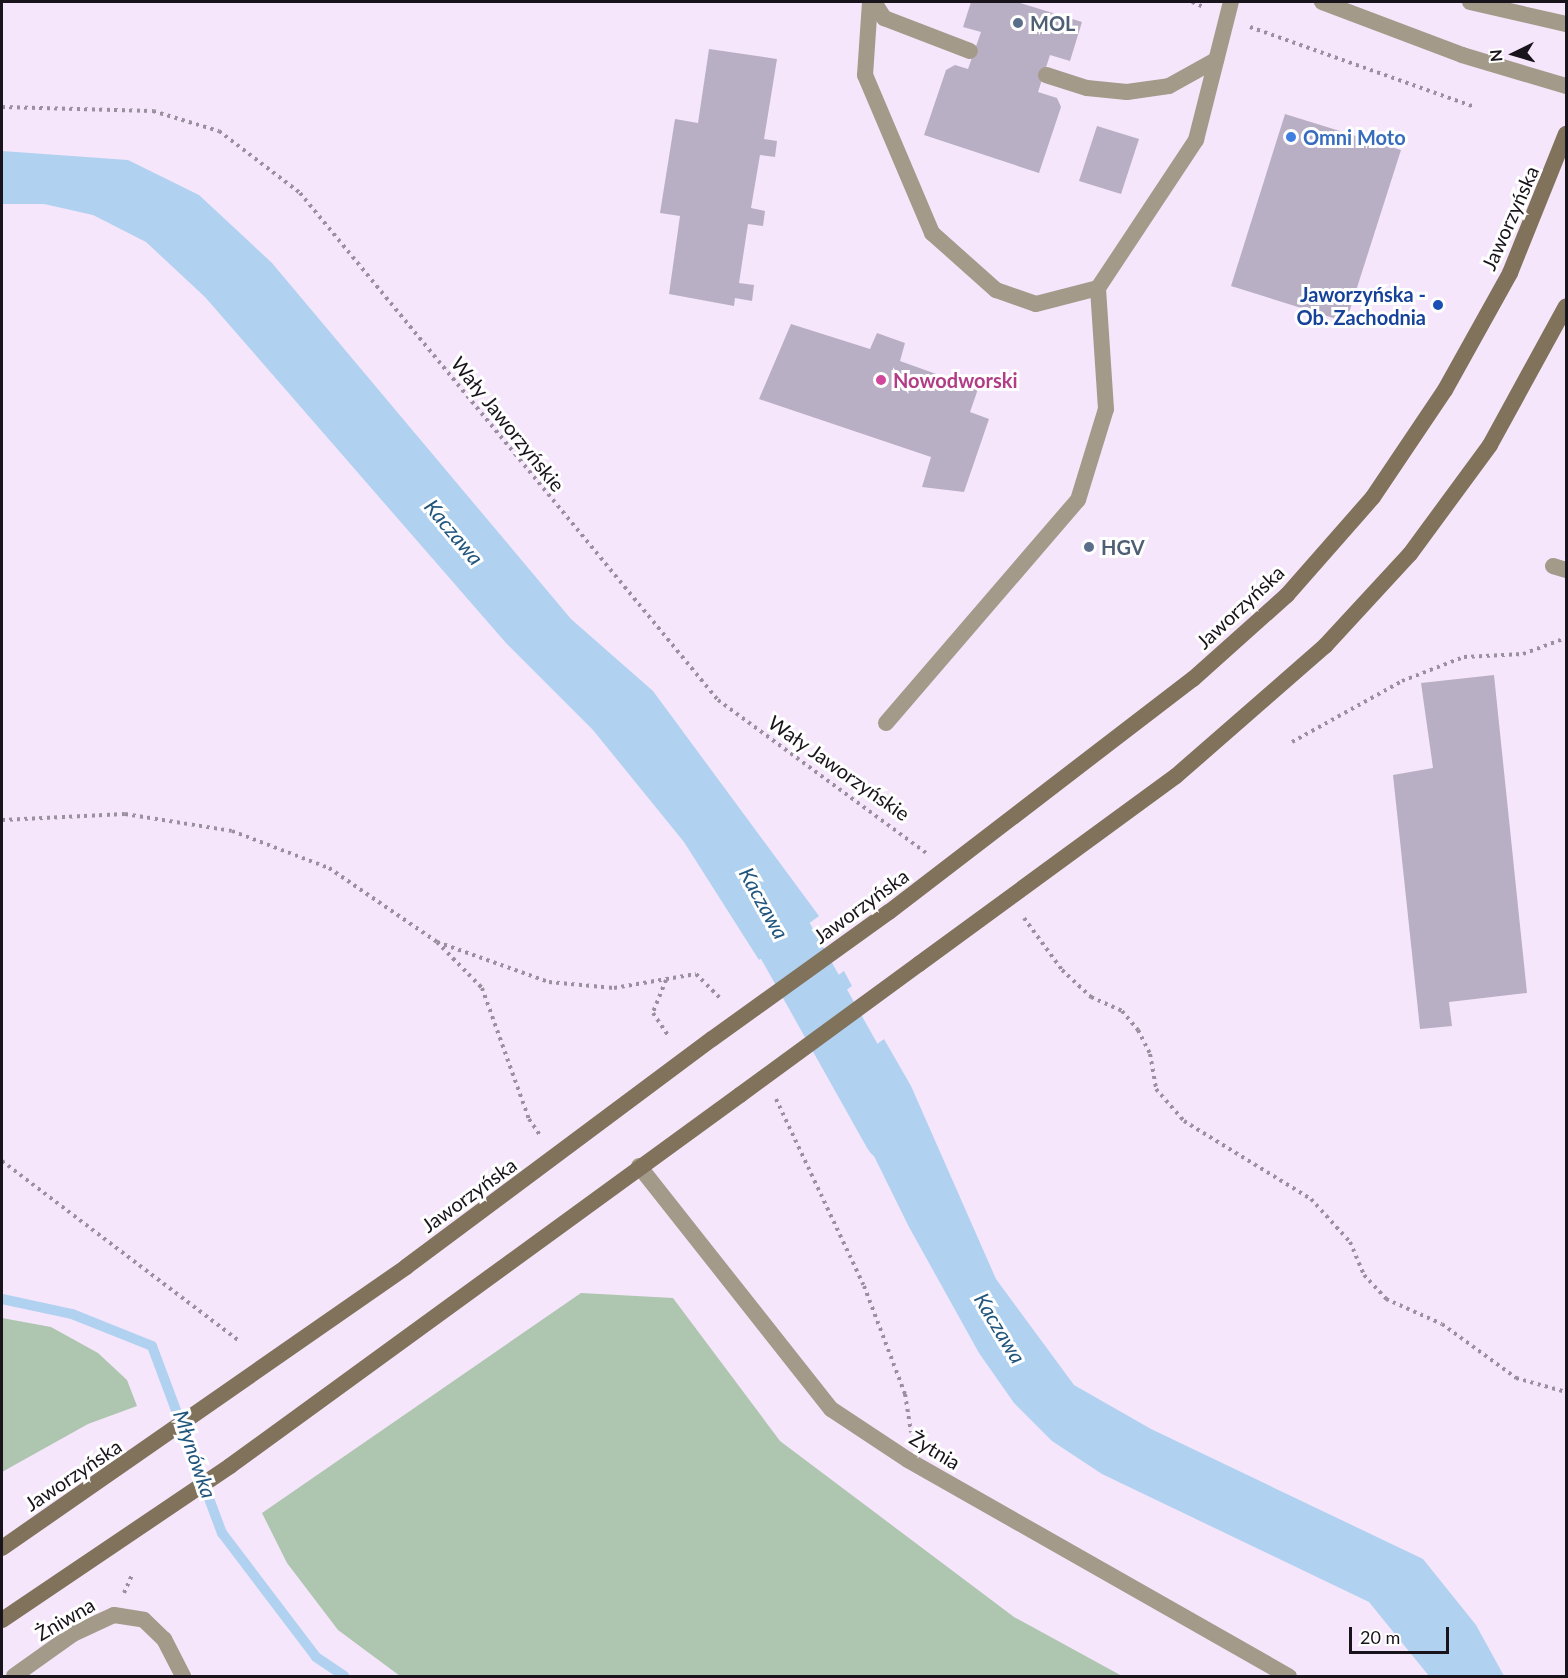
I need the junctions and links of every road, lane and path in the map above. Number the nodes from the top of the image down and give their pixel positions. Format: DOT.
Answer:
graph roads {
  1 [pos="872,2"];
  2 [pos="1192,2"];
  3 [pos="1231,2"];
  4 [pos="1322,2"];
  5 [pos="1470,2"];
  6 [pos="1227,19"];
  7 [pos="1566,24"];
  8 [pos="970,51"];
  9 [pos="1216,60"];
  10 [pos="1046,75"];
  11 [pos="1566,87"];
  12 [pos="1472,106"];
  13 [pos="2,107"];
  14 [pos="1566,134"];
  15 [pos="1098,288"];
  16 [pos="1566,306"];
  17 [pos="1566,638"];
  18 [pos="886,723"];
  19 [pos="1292,742"];
  20 [pos="2,820"];
  21 [pos="943,873"];
  22 [pos="1010,897"];
  23 [pos="437,942"];
  24 [pos="696,974"];
  25 [pos="666,979"];
  26 [pos="668,1035"];
  27 [pos="790,1126"];
  28 [pos="555,1158"];
  29 [pos="2,1161"];
  30 [pos="639,1166"];
  31 [pos="239,1341"];
  32 [pos="1566,1392"];
  33 [pos="908,1460"];
  34 [pos="2,1548"];
  35 [pos="2,1620"];
  36 [pos="14,1677"];
  37 [pos="183,1677"];
  38 [pos="1289,1677"];
  1 -- 8 [label="street"];
  1 -- 15 [label="street"];
  2 -- 6 [label="path"];
  3 -- 6 [label="street"];
  4 -- 11 [label="street"];
  5 -- 7 [label="street"];
  6 -- 9 [label="street"];
  6 -- 12 [label="path"];
  9 -- 10 [label="street"];
  9 -- 15 [label="street"];
  13 -- 21 [label="path, Wały Jaworzyńskie"];
  14 -- 21 [label="main road, Jaworzyńska"];
  15 -- 18 [label="street"];
  16 -- 22 [label="main road"];
  17 -- 19 [label="path"];
  20 -- 23 [label="path"];
  21 -- 28 [label="main road, Jaworzyńska, bridge"];
  22 -- 30 [label="main road, bridge"];
  22 -- 32 [label="path"];
  23 -- 25 [label="path"];
  23 -- 28 [label="path"];
  24 -- 25 [label="path"];
  25 -- 26 [label="path"];
  27 -- 33 [label="path"];
  28 -- 34 [label="main road, Jaworzyńska"];
  29 -- 31 [label="path"];
  30 -- 33 [label="street, Żytnia"];
  30 -- 35 [label="main road"];
  33 -- 38 [label="street, Żytnia"];
  36 -- 37 [label="street, Żniwna"];
}
